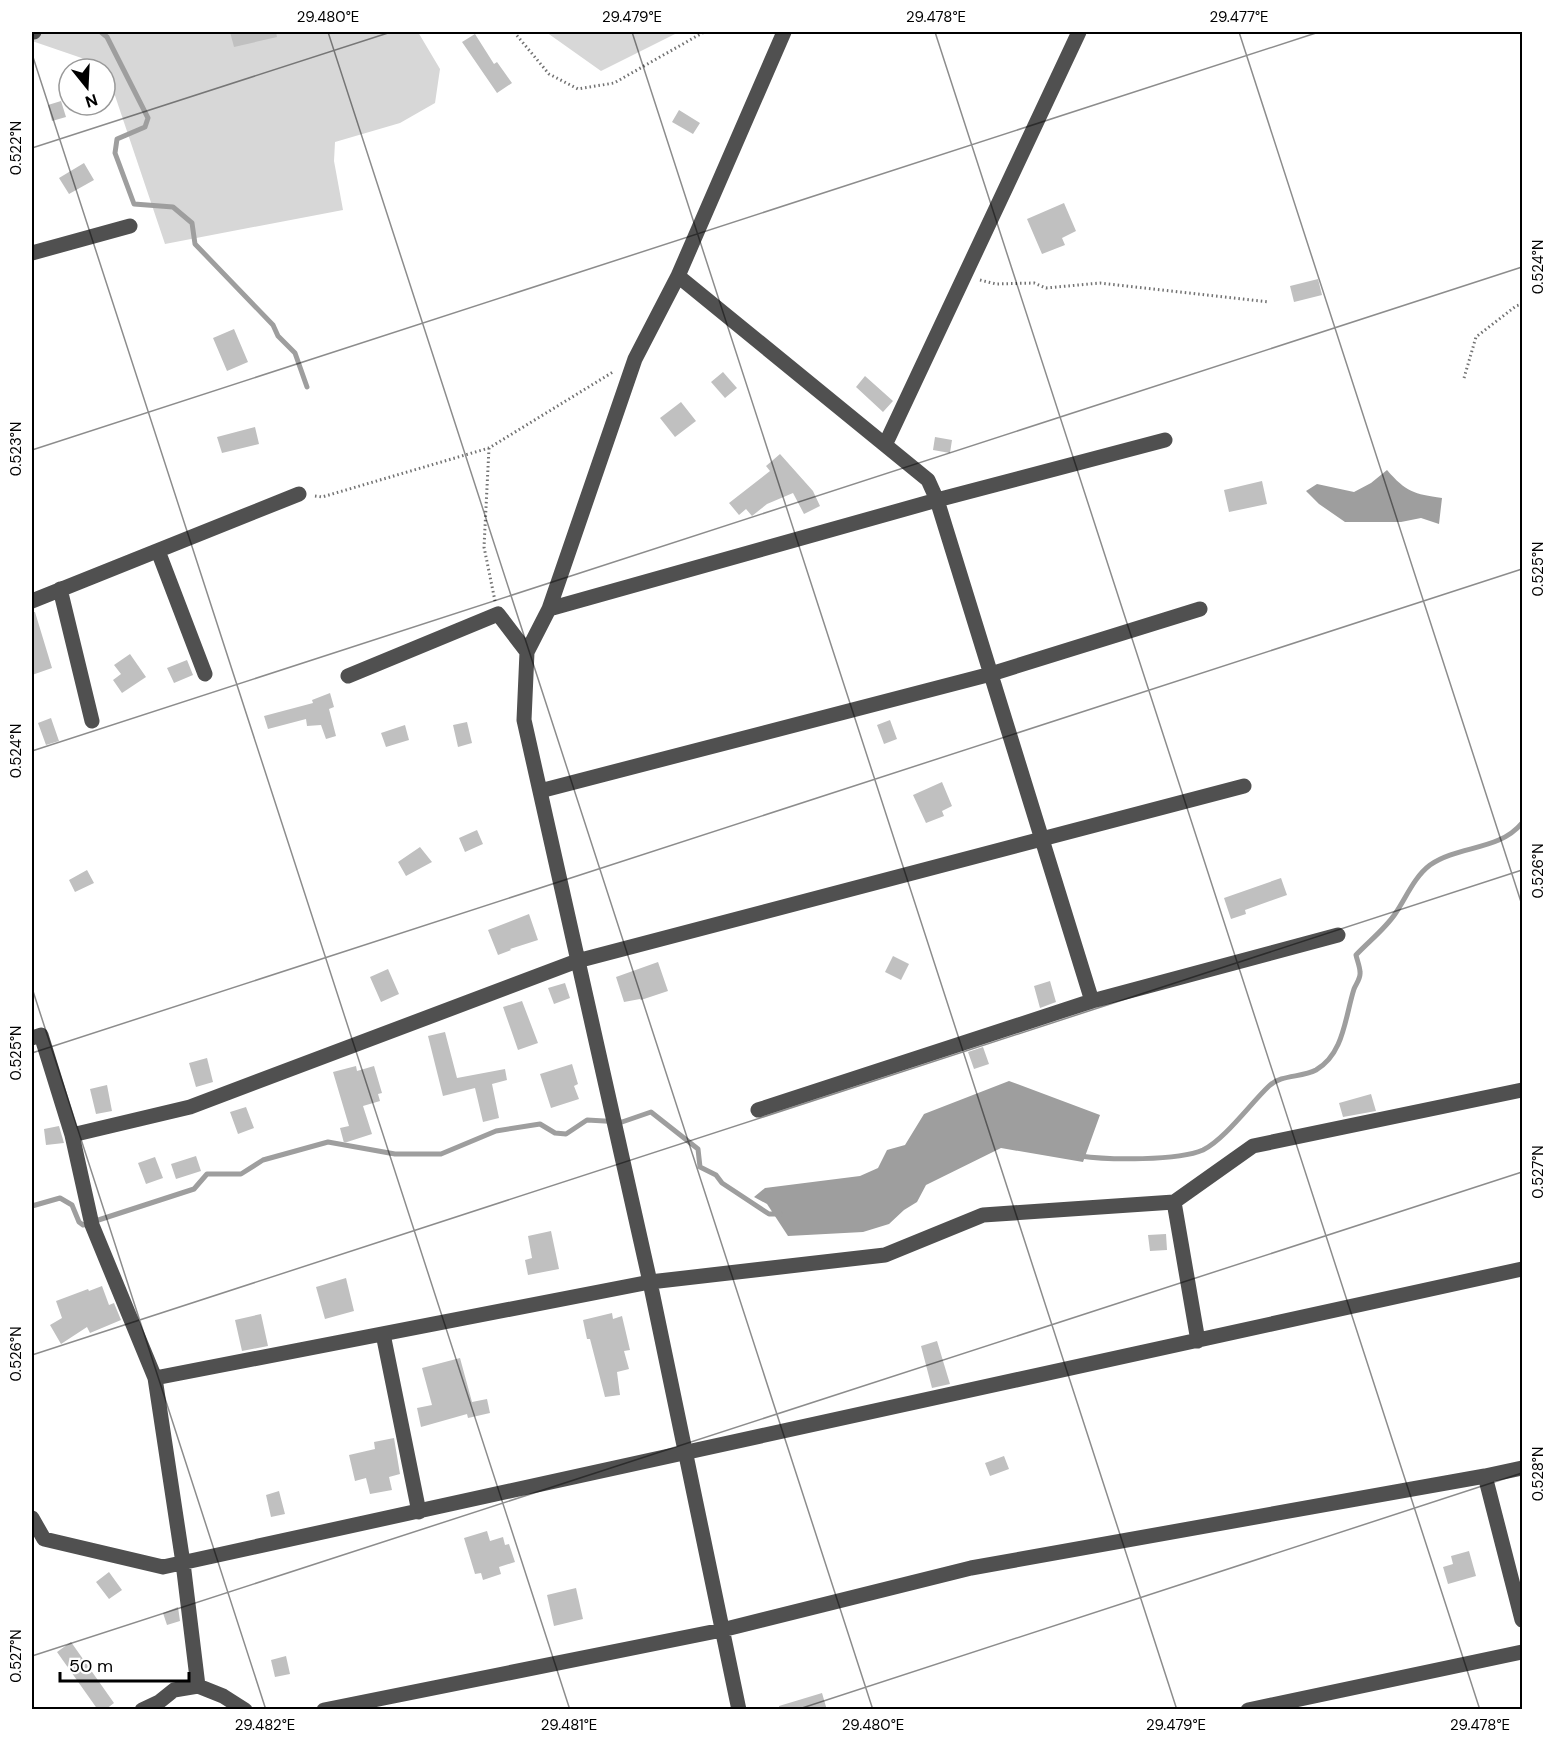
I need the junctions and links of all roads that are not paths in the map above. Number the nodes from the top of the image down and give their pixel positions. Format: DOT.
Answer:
graph roads {
  1 [pos="784,32"];
  2 [pos="1079,32"];
  3 [pos="130,226"];
  4 [pos="32,253"];
  5 [pos="678,276"];
  6 [pos="1165,440"];
  7 [pos="885,445"];
  8 [pos="299,494"];
  9 [pos="937,500"];
  10 [pos="158,551"];
  11 [pos="60,589"];
  12 [pos="32,601"];
  13 [pos="549,609"];
  14 [pos="1200,609"];
  15 [pos="527,652"];
  16 [pos="205,674"];
  17 [pos="991,674"];
  18 [pos="348,676"];
  19 [pos="92,721"];
  20 [pos="1244,786"];
  21 [pos="540,791"];
  22 [pos="1041,837"];
  23 [pos="1338,935"];
  24 [pos="577,961"];
  25 [pos="1092,1001"];
  26 [pos="32,1038"];
  27 [pos="1522,1090"];
  28 [pos="758,1110"];
  29 [pos="72,1135"];
  30 [pos="1174,1202"];
  31 [pos="1522,1269"];
  32 [pos="650,1282"];
  33 [pos="383,1334"];
  34 [pos="1198,1341"];
  35 [pos="155,1378"];
  36 [pos="685,1454"];
  37 [pos="1522,1468"];
  38 [pos="1485,1476"];
  39 [pos="419,1512"];
  40 [pos="32,1518"];
  41 [pos="183,1563"];
  42 [pos="1522,1620"];
  43 [pos="722,1630"];
  44 [pos="1522,1652"];
  45 [pos="198,1686"];
  46 [pos="225,1703"];
  47 [pos="142,1710"];
  48 [pos="245,1710"];
  49 [pos="324,1710"];
  50 [pos="739,1710"];
  51 [pos="1248,1710"];
  1 -- 5 [label="street"];
  2 -- 7 [label="street"];
  3 -- 4 [label="street"];
  5 -- 7 [label="street"];
  5 -- 13 [label="street"];
  6 -- 9 [label="street"];
  7 -- 9 [label="street"];
  8 -- 10 [label="street"];
  9 -- 13 [label="street"];
  9 -- 17 [label="street"];
  10 -- 11 [label="street"];
  10 -- 16 [label="street"];
  11 -- 12 [label="street"];
  11 -- 19 [label="street"];
  13 -- 15 [label="street"];
  14 -- 17 [label="street"];
  15 -- 18 [label="street"];
  15 -- 21 [label="street"];
  17 -- 21 [label="street"];
  17 -- 22 [label="street"];
  20 -- 22 [label="street"];
  21 -- 24 [label="street"];
  22 -- 24 [label="street"];
  22 -- 25 [label="street"];
  23 -- 25 [label="street"];
  24 -- 29 [label="street"];
  24 -- 32 [label="street"];
  25 -- 28 [label="street"];
  26 -- 29 [label="street"];
  27 -- 30 [label="street"];
  29 -- 35 [label="street"];
  30 -- 32 [label="street"];
  30 -- 34 [label="street"];
  31 -- 34 [label="street"];
  32 -- 33 [label="street"];
  32 -- 36 [label="street"];
  33 -- 35 [label="street"];
  33 -- 39 [label="street"];
  34 -- 36 [label="street"];
  35 -- 41 [label="street"];
  36 -- 39 [label="street"];
  36 -- 43 [label="street"];
  37 -- 38 [label="street"];
  38 -- 42 [label="street"];
  38 -- 43 [label="street"];
  39 -- 41 [label="street"];
  40 -- 41 [label="street"];
  41 -- 45 [label="street"];
  43 -- 49 [label="street"];
  43 -- 50 [label="street"];
  44 -- 51 [label="street"];
  45 -- 46 [label="street"];
  45 -- 47 [label="street"];
  46 -- 48 [label="street"];
}
